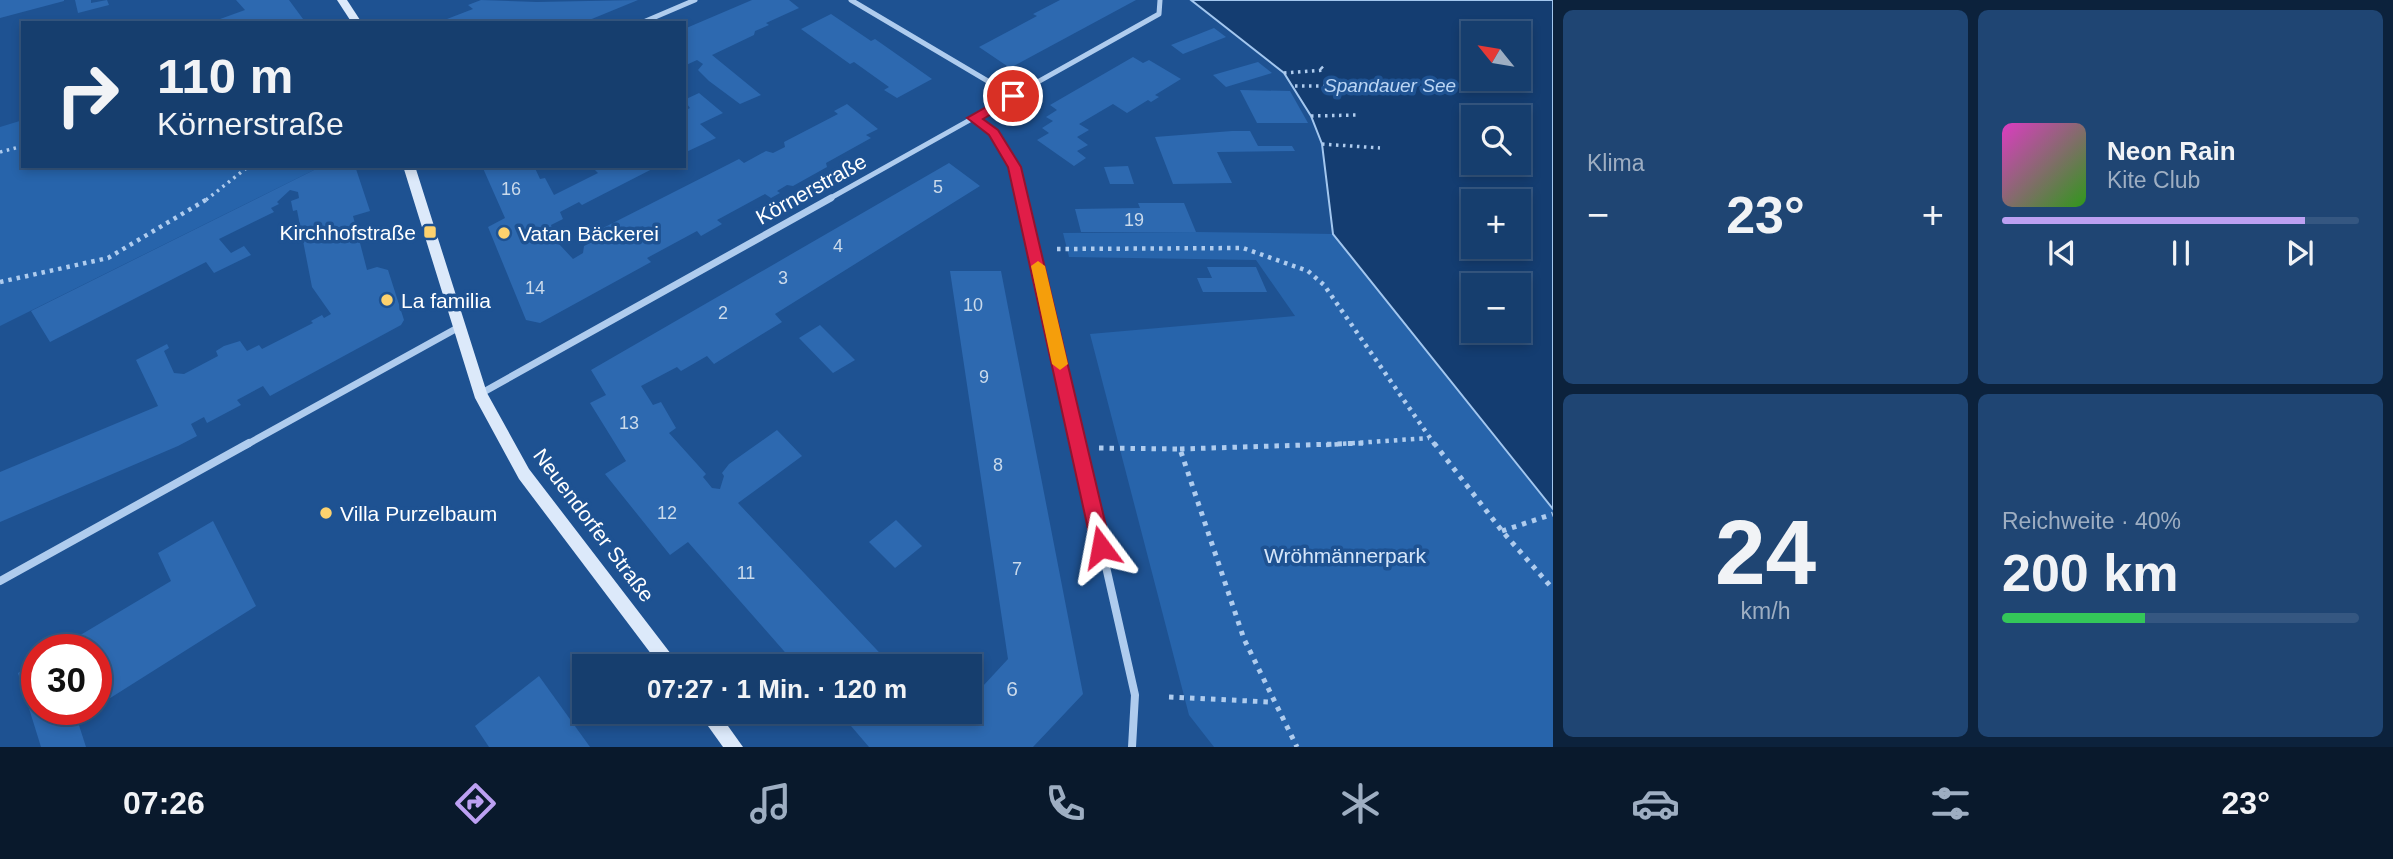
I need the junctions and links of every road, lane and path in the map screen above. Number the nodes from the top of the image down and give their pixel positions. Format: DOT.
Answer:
graph roads {
  1 [pos="342,0"];
  2 [pos="695,0"];
  3 [pos="851,0"];
  4 [pos="1160,0"];
  5 [pos="356,21"];
  6 [pos="646,21"];
  7 [pos="1320,66"];
  8 [pos="1284,73"];
  9 [pos="1295,86"];
  10 [pos="1339,86"];
  11 [pos="1013,96"];
  12 [pos="1358,115"];
  13 [pos="1311,116"];
  14 [pos="974,118"];
  15 [pos="1322,144"];
  16 [pos="21,147"];
  17 [pos="1380,148"];
  18 [pos="0,152"];
  19 [pos="246,168"];
  20 [pos="410,168"];
  21 [pos="1057,249"];
  22 [pos="0,282"];
  23 [pos="461,326"];
  24 [pos="480,394"];
  25 [pos="1430,438"];
  26 [pos="1107,449"];
  27 [pos="1180,449"];
  28 [pos="1553,514"];
  29 [pos="1502,531"];
  30 [pos="0,581"];
  31 [pos="1553,589"];
  32 [pos="662,654"];
  33 [pos="1169,697"];
  34 [pos="1270,702"];
  35 [pos="716,724"];
  36 [pos="734,747"];
  37 [pos="1132,747"];
  38 [pos="1297,747"];
  1 -- 5 [label="main road"];
  2 -- 6 [label="street"];
  3 -- 11 [label="street"];
  4 -- 11 [label="street, Körnerstraße"];
  7 -- 8 [label="path"];
  9 -- 10 [label="path"];
  11 -- 14 [label="street, Körnerstraße"];
  12 -- 13 [label="path"];
  14 -- 24 [label="street, Körnerstraße"];
  14 -- 37 [label="street"];
  15 -- 17 [label="path"];
  16 -- 18 [label="path"];
  19 -- 22 [label="path"];
  20 -- 23 [label="main road, Neuendorfer Straße"];
  21 -- 25 [label="path"];
  23 -- 24 [label="main road, Neuendorfer Straße"];
  23 -- 30 [label="street"];
  24 -- 32 [label="main road, Neuendorfer Straße"];
  25 -- 27 [label="path"];
  25 -- 29 [label="path"];
  26 -- 27 [label="path"];
  27 -- 34 [label="path"];
  28 -- 29 [label="path"];
  29 -- 31 [label="path"];
  33 -- 34 [label="path"];
  34 -- 38 [label="path"];
  35 -- 36 [label="main road"];
}
